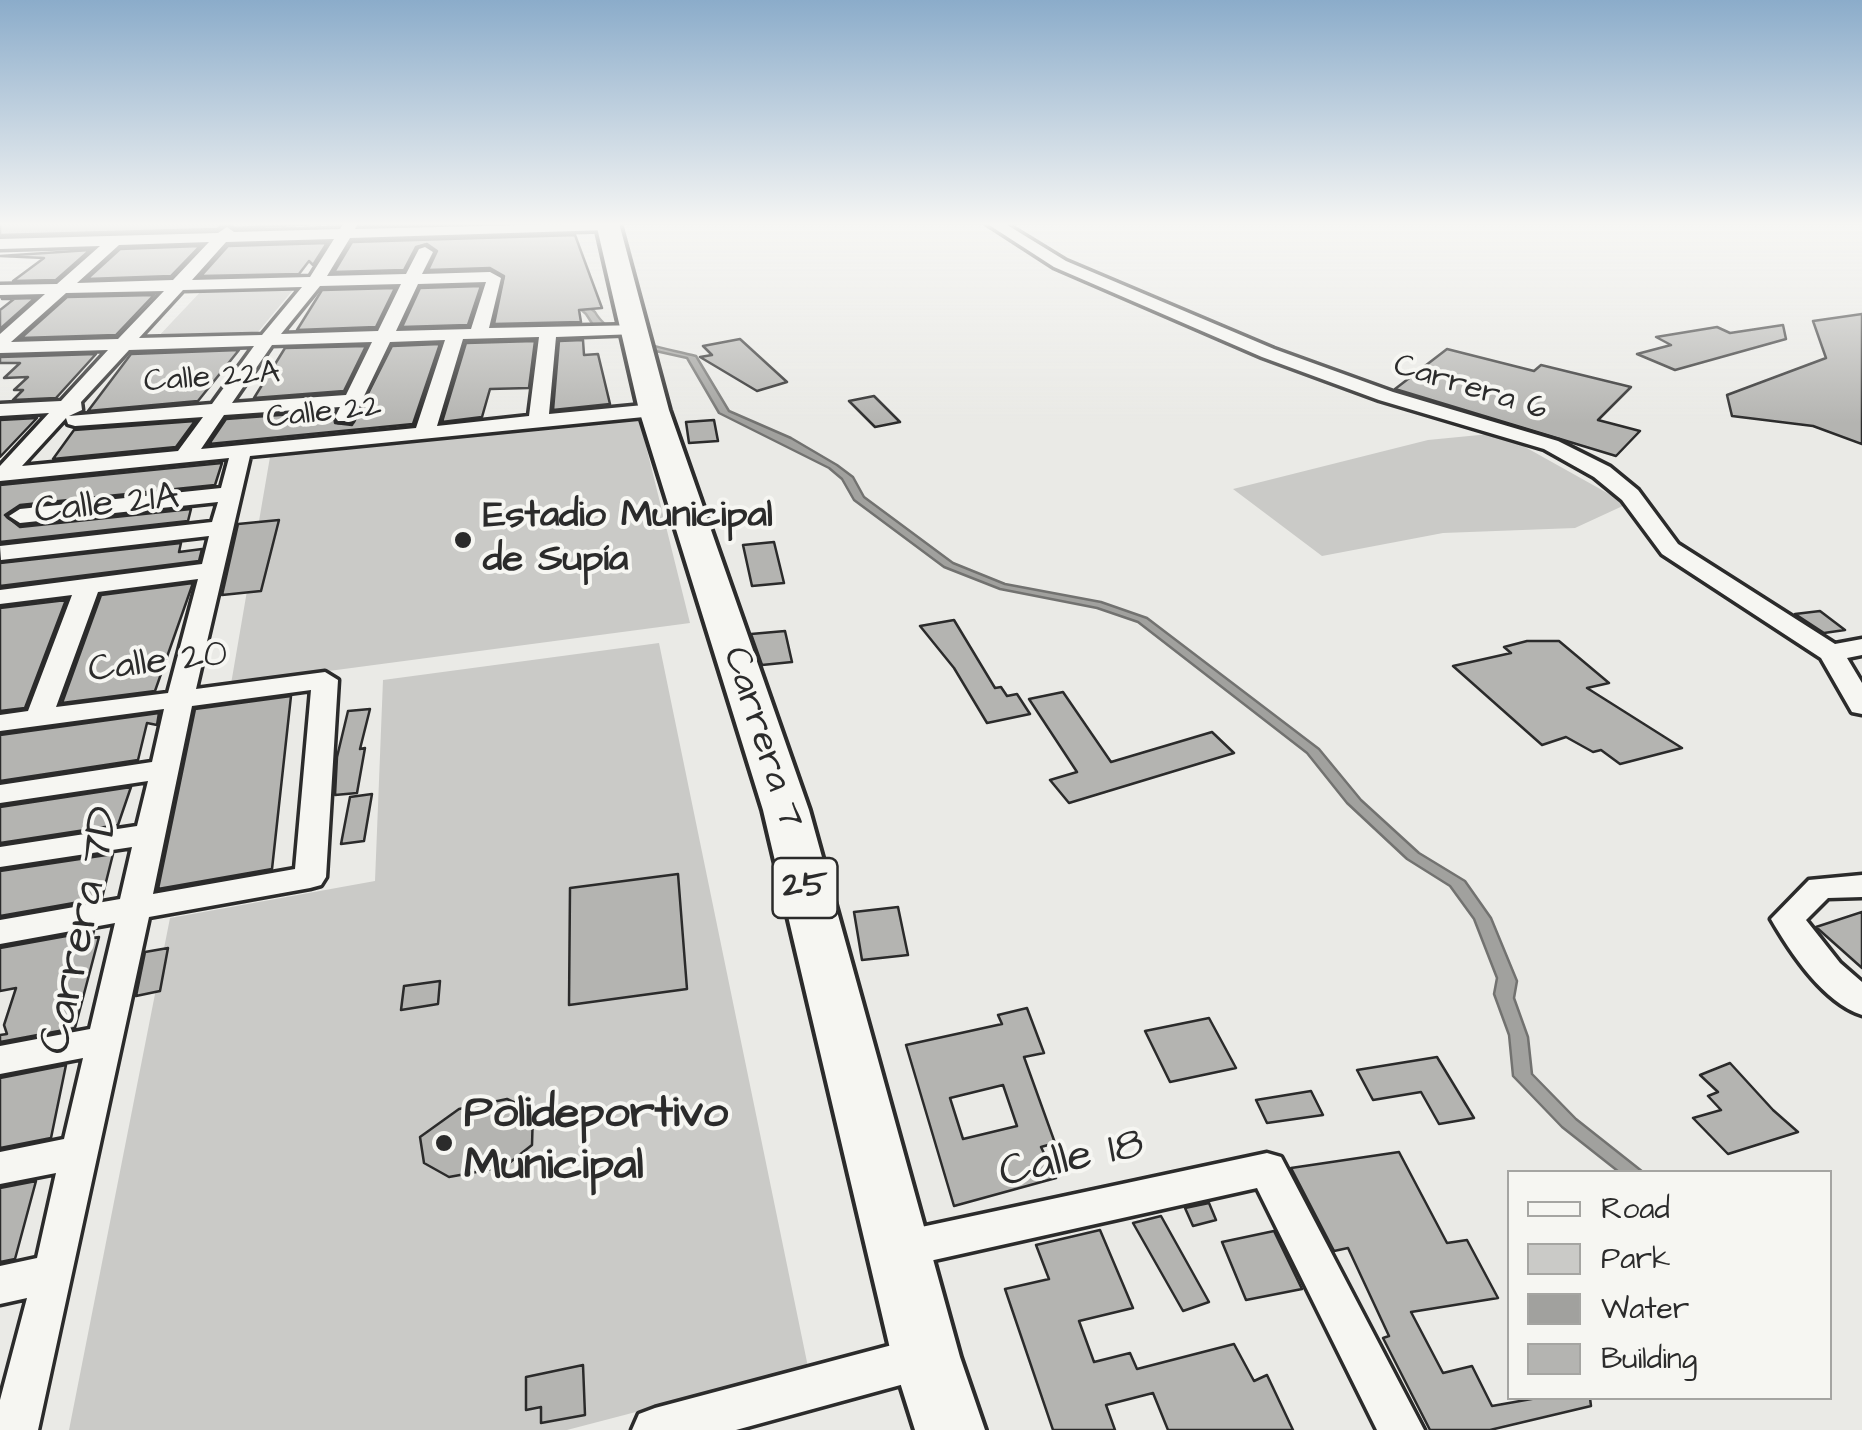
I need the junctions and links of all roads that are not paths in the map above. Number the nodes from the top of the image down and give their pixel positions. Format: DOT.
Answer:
graph roads {
  1 [pos="58,290"];
  2 [pos="186,290"];
  3 [pos="309,290"];
  4 [pos="407,290"];
  5 [pos="489,290"];
  6 [pos="624,290"];
  7 [pos="1120,290"];
  8 [pos="548,333"];
  9 [pos="478,334"];
  10 [pos="456,335"];
  11 [pos="383,338"];
  12 [pos="636,338"];
  13 [pos="266,341"];
  14 [pos="135,344"];
  15 [pos="0,346"];
  16 [pos="354,400"];
  17 [pos="216,409"];
  18 [pos="0,410"];
  19 [pos="654,410"];
  20 [pos="75,411"];
  21 [pos="538,423"];
  22 [pos="424,434"];
  23 [pos="331,443"];
  24 [pos="241,452"];
  25 [pos="184,458"];
  26 [pos="34,472"];
  27 [pos="2,475"];
  28 [pos="229,494"];
  29 [pos="20,516"];
  30 [pos="222,528"];
  31 [pos="0,554"];
  32 [pos="212,570"];
  33 [pos="88,586"];
  34 [pos="0,597"];
  35 [pos="1862,648"];
  36 [pos="1832,654"];
  37 [pos="180,700"];
  38 [pos="1862,706"];
  39 [pos="39,717"];
  40 [pos="0,723"];
  41 [pos="165,769"];
  42 [pos="0,794"];
  43 [pos="150,834"];
  44 [pos="0,857"];
  45 [pos="1862,886"];
  46 [pos="133,908"];
  47 [pos="0,932"];
  48 [pos="1862,1002"];
  49 [pos="107,1040"];
  50 [pos="0,1060"];
  51 [pos="80,1152"];
  52 [pos="0,1168"];
  53 [pos="898,1250"];
  54 [pos="54,1273"];
  55 [pos="0,1285"];
  56 [pos="926,1357"];
  57 [pos="10,1424"];
  58 [pos="655,1430"];
  59 [pos="950,1430"];
  60 [pos="1401,1430"];
  1 -- 15 [label="street"];
  2 -- 14 [label="street"];
  3 -- 13 [label="street"];
  4 -- 11 [label="street"];
  5 -- 9 [label="street"];
  6 -- 12 [label="main road, Carrera 7 / 25"];
  7 -- 36 [label="street, Carrera 6"];
  8 -- 9 [label="street"];
  8 -- 12 [label="street"];
  8 -- 21 [label="street"];
  9 -- 10 [label="street"];
  10 -- 11 [label="street"];
  10 -- 22 [label="street"];
  11 -- 13 [label="street"];
  11 -- 16 [label="street"];
  12 -- 19 [label="main road, Carrera 7 / 25"];
  13 -- 14 [label="street"];
  13 -- 17 [label="street"];
  14 -- 15 [label="street"];
  14 -- 20 [label="street"];
  16 -- 17 [label="street, Calle 22A"];
  16 -- 23 [label="street"];
  17 -- 20 [label="street, Calle 22A"];
  17 -- 25 [label="street"];
  18 -- 20 [label="street, Calle 22A"];
  19 -- 21 [label="street, Calle 22"];
  19 -- 53 [label="main road, Carrera 7 / 25"];
  20 -- 26 [label="street"];
  20 -- 27 [label="street"];
  21 -- 22 [label="street, Calle 22"];
  22 -- 23 [label="street, Calle 22"];
  23 -- 24 [label="street, Calle 22"];
  24 -- 25 [label="street, Calle 22"];
  24 -- 28 [label="street, Carrera 7D"];
  25 -- 26 [label="street, Calle 22"];
  26 -- 27 [label="street, Calle 22"];
  26 -- 29 [label="street"];
  28 -- 29 [label="street"];
  28 -- 30 [label="street, Carrera 7D"];
  29 -- 31 [label="street"];
  30 -- 31 [label="street, Calle 21A"];
  30 -- 32 [label="street, Carrera 7D"];
  32 -- 33 [label="street"];
  32 -- 37 [label="street, Carrera 7D"];
  33 -- 34 [label="street"];
  33 -- 39 [label="street"];
  35 -- 36 [label="street"];
  36 -- 38 [label="street, Carrera 6"];
  37 -- 39 [label="street, Calle 20"];
  37 -- 41 [label="street, Carrera 7D"];
  37 -- 46 [label="street, Calle 20"];
  39 -- 40 [label="street, Calle 20"];
  41 -- 42 [label="street"];
  41 -- 43 [label="street, Carrera 7D"];
  43 -- 44 [label="street"];
  43 -- 46 [label="street, Carrera 7D"];
  45 -- 48 [label="street"];
  46 -- 47 [label="street"];
  46 -- 49 [label="street, Carrera 7D"];
  49 -- 50 [label="street"];
  49 -- 51 [label="street, Carrera 7D"];
  51 -- 52 [label="street"];
  51 -- 54 [label="street, Carrera 7D"];
  53 -- 56 [label="main road, Carrera 7 / 25"];
  53 -- 60 [label="street, Calle 18"];
  54 -- 55 [label="street"];
  54 -- 57 [label="street, Carrera 7D"];
  56 -- 58 [label="street"];
  56 -- 59 [label="main road, Carrera 7 / 25"];
}
